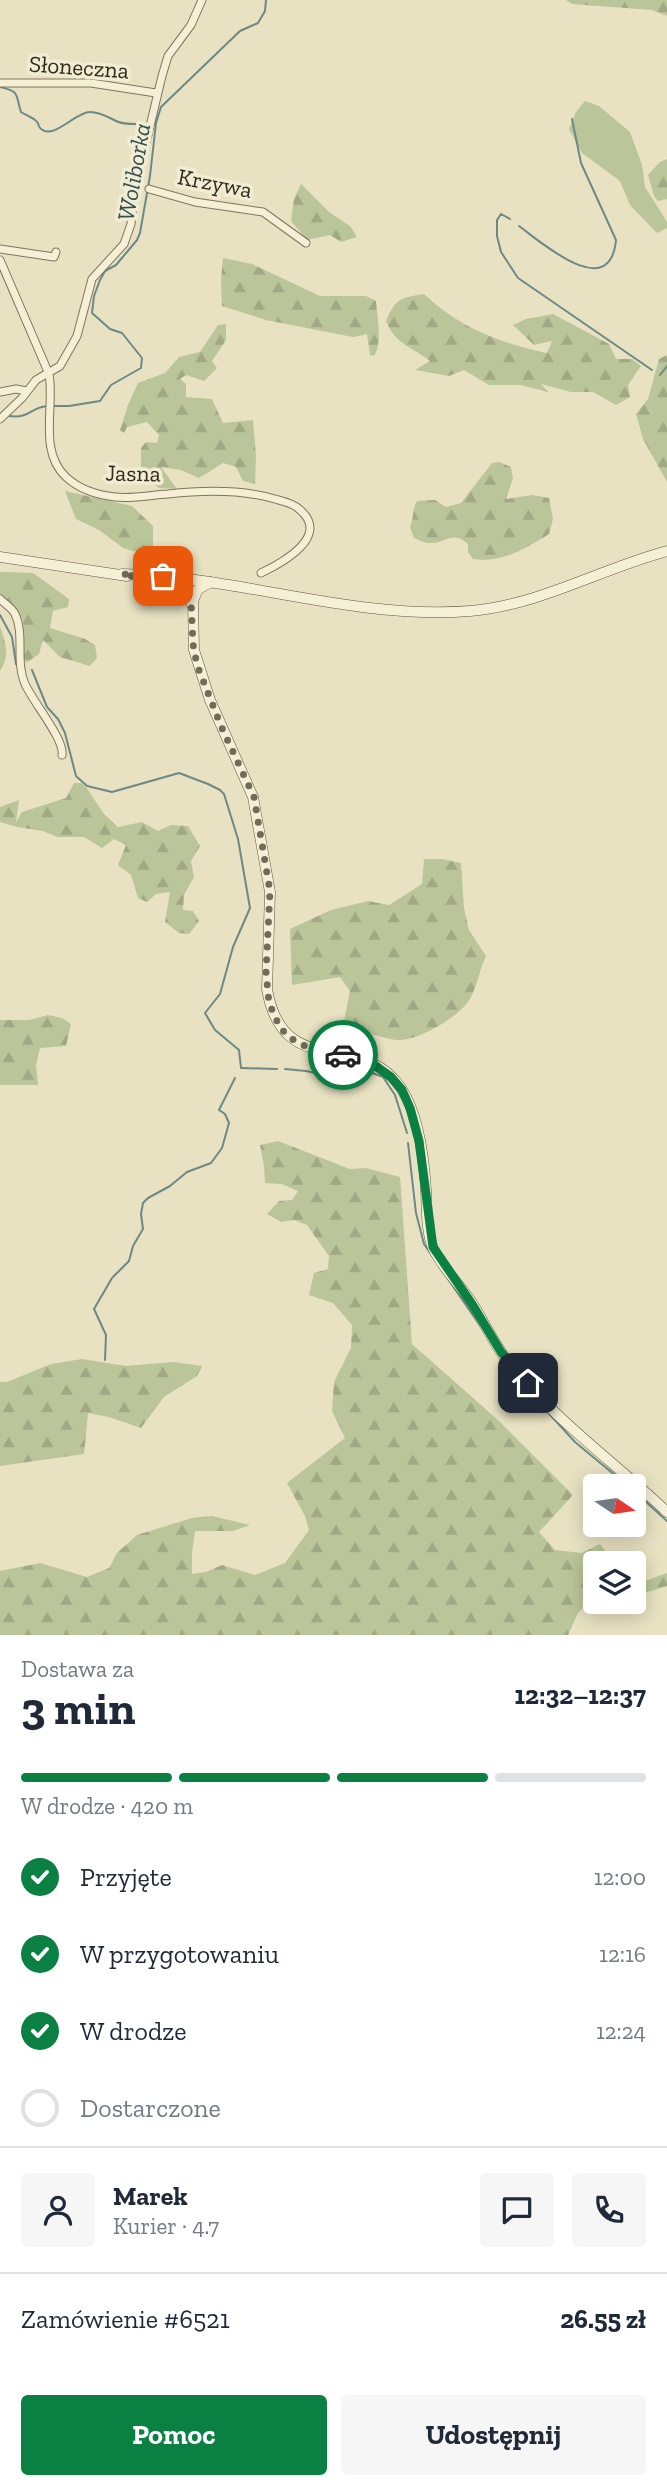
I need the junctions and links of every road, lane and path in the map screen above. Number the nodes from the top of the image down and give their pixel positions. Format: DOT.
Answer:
graph roads {
  1 [pos="202,0"];
  2 [pos="0,82"];
  3 [pos="156,93"];
  4 [pos="149,189"];
  5 [pos="306,243"];
  6 [pos="0,249"];
  7 [pos="56,252"];
  8 [pos="0,260"];
  9 [pos="49,374"];
  10 [pos="27,391"];
  11 [pos="0,392"];
  12 [pos="0,419"];
  13 [pos="667,551"];
  14 [pos="0,557"];
  15 [pos="261,573"];
  16 [pos="122,574"];
  17 [pos="175,584"];
  18 [pos="205,589"];
  19 [pos="0,599"];
  20 [pos="192,605"];
  21 [pos="193,629"];
  22 [pos="62,755"];
  23 [pos="667,1512"];
  1 -- 3 [label="street"];
  2 -- 3 [label="street, Słoneczna"];
  3 -- 9 [label="street"];
  4 -- 5 [label="street, Krzywa"];
  6 -- 7 [label="street"];
  8 -- 9 [label="street, Jasna"];
  9 -- 10 [label="street"];
  9 -- 15 [label="street, Jasna"];
  10 -- 11 [label="street"];
  10 -- 12 [label="street"];
  13 -- 18 [label="main road"];
  14 -- 16 [label="main road"];
  16 -- 17 [label="main road"];
  16 -- 18 [label="main road"];
  17 -- 18 [label="main road"];
  17 -- 20 [label="main road"];
  18 -- 20 [label="main road"];
  18 -- 21 [label="main road"];
  19 -- 22 [label="street"];
  20 -- 21 [label="main road"];
  21 -- 23 [label="main road"];
}
